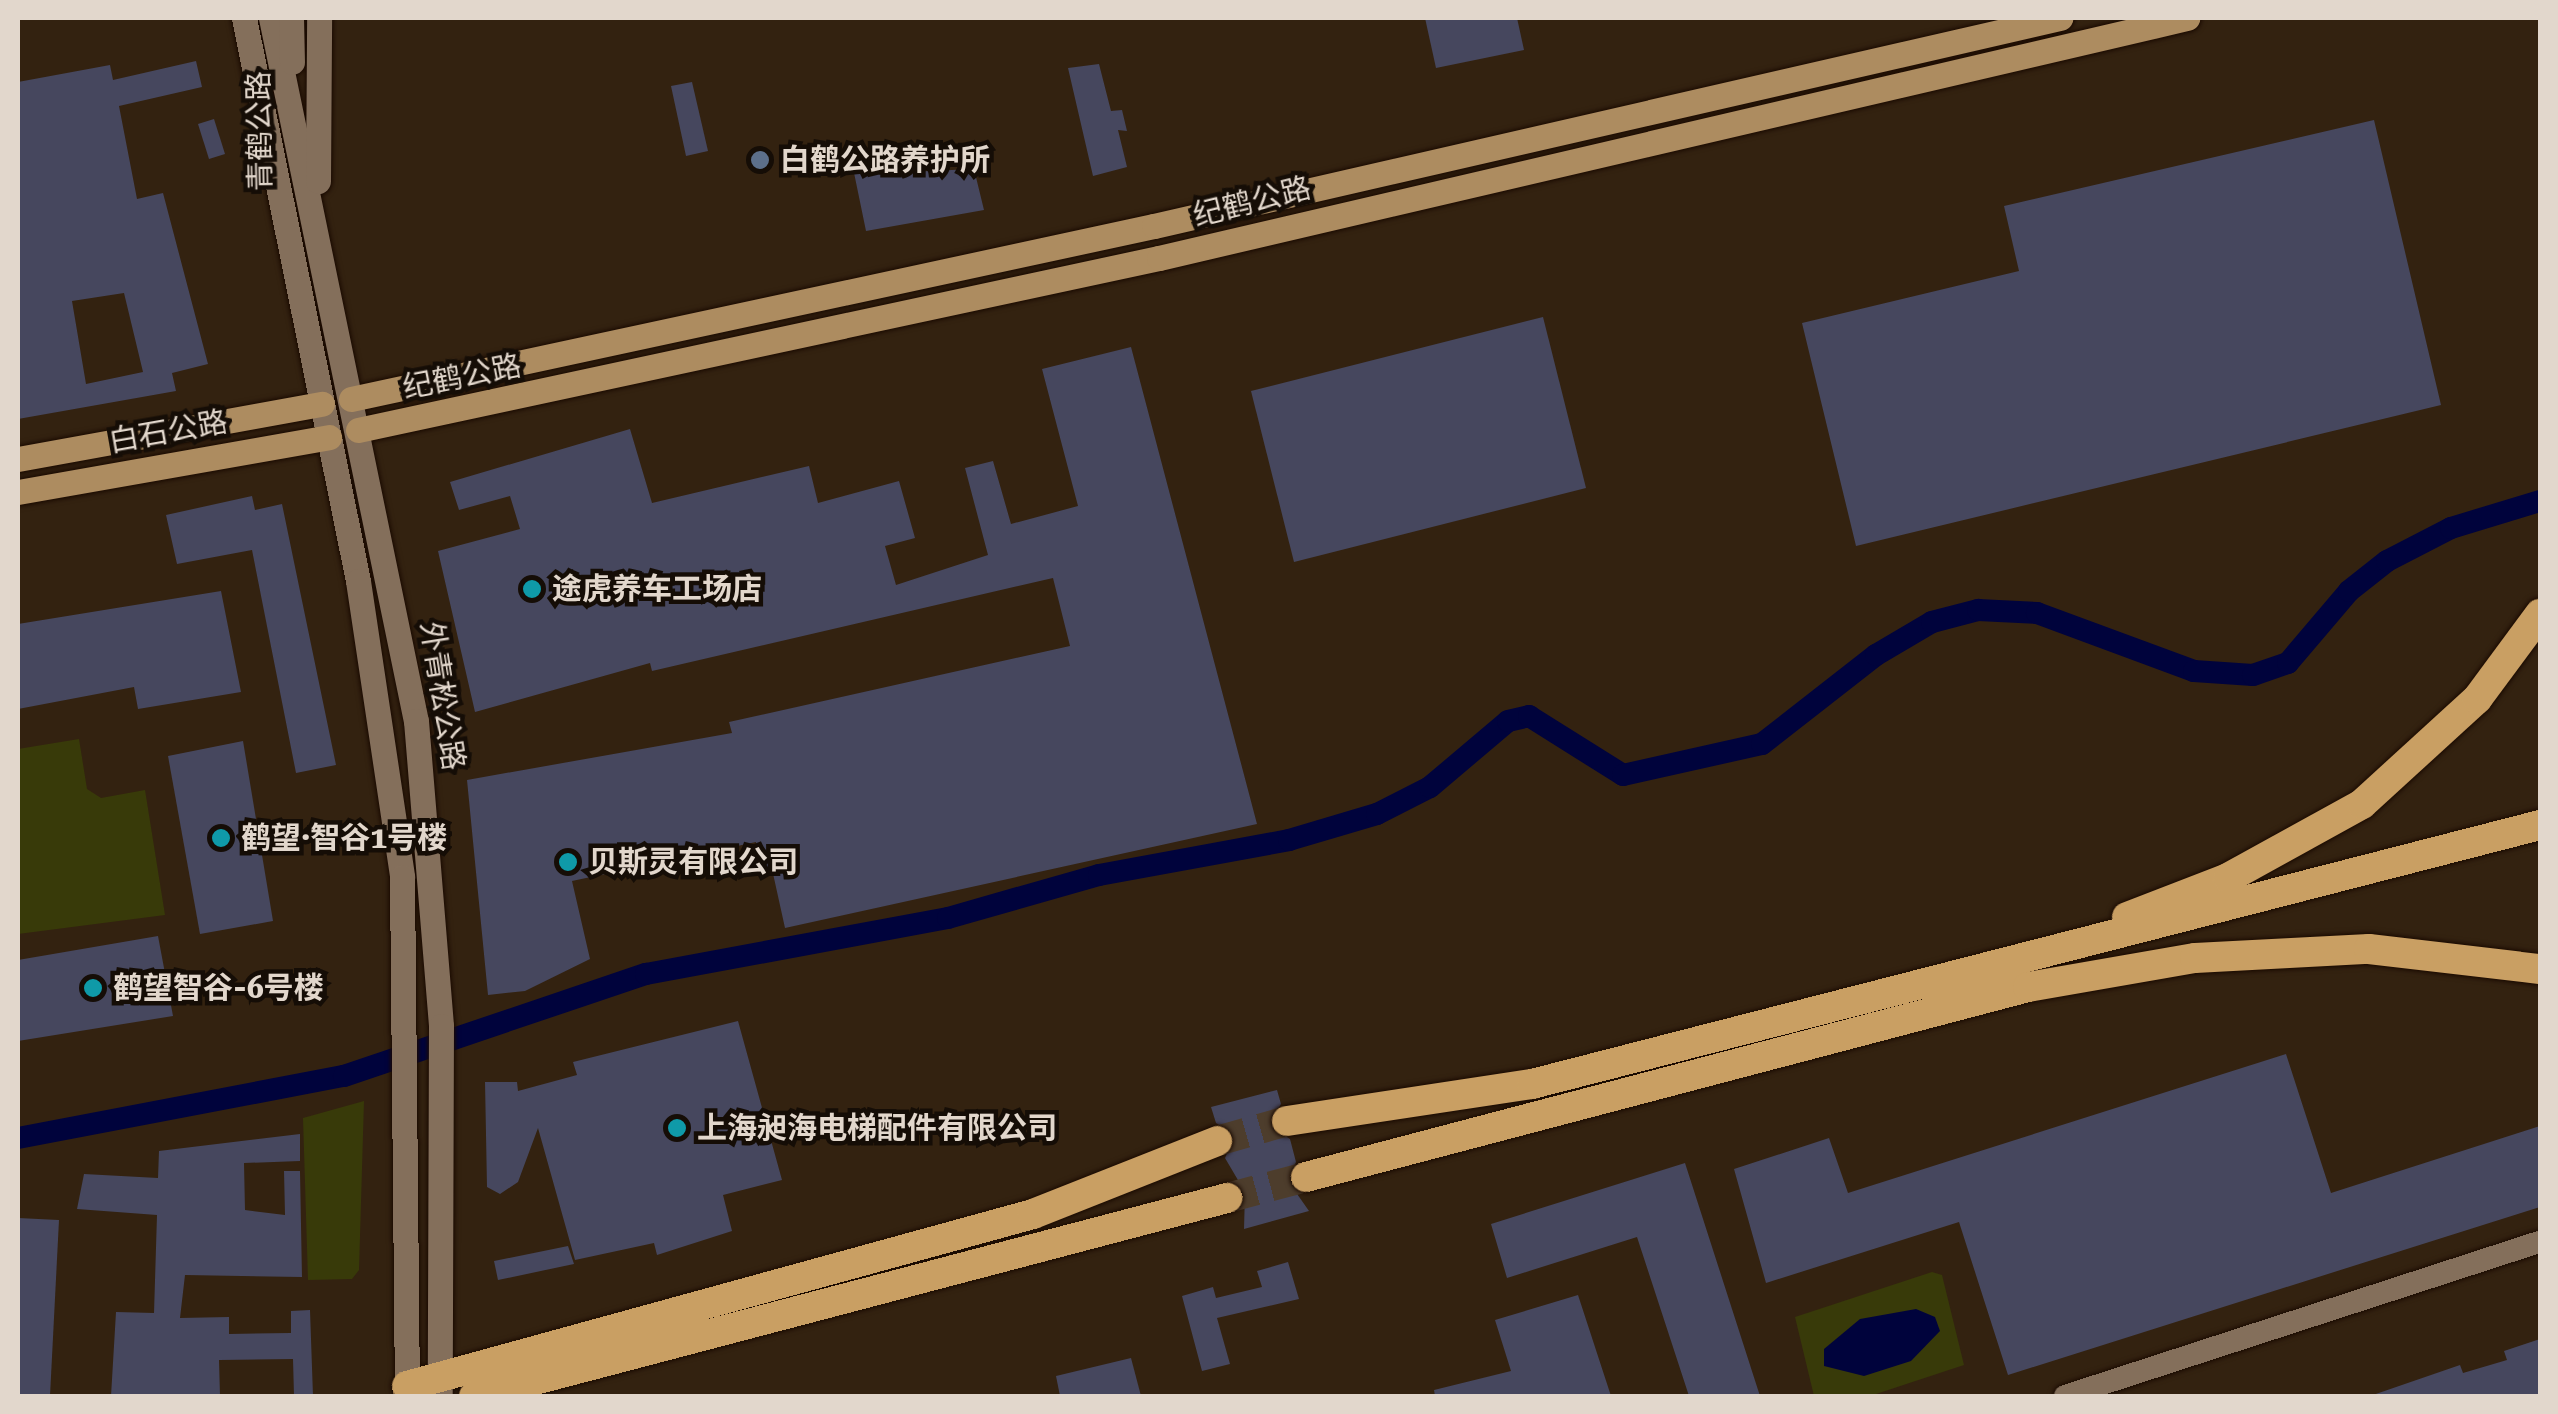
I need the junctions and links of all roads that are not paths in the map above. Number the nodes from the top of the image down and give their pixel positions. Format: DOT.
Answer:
graph roads {
  1 [pos="244,18"];
  2 [pos="270,18"];
  3 [pos="291,18"];
  4 [pos="319,18"];
  5 [pos="2060,18"];
  6 [pos="2187,18"];
  7 [pos="292,110"];
  8 [pos="318,226"];
  9 [pos="294,243"];
  10 [pos="350,398"];
  11 [pos="322,404"];
  12 [pos="358,430"];
  13 [pos="329,437"];
  14 [pos="18,459"];
  15 [pos="18,492"];
  16 [pos="2540,614"];
  17 [pos="2540,825"];
  18 [pos="2540,842"];
  19 [pos="2416,867"];
  20 [pos="2540,970"];
  21 [pos="2024,972"];
  22 [pos="1286,1121"];
  23 [pos="1217,1141"];
  24 [pos="1306,1177"];
  25 [pos="1227,1198"];
  26 [pos="2540,1242"];
  27 [pos="440,1387"];
  28 [pos="407,1391"];
  29 [pos="474,1396"];
  30 [pos="2064,1396"];
  1 -- 9 [label="main road"];
  2 -- 7 [label="main road, 外青松公路"];
  3 -- 7 [label="main road, 青鹤公路"];
  4 -- 8 [label="main road, 青鹤公路"];
  5 -- 10 [label="main road, 纪鹤公路"];
  6 -- 12 [label="main road, 纪鹤公路"];
  7 -- 8 [label="main road, 外青松公路"];
  7 -- 9 [label="main road, 青鹤公路"];
  8 -- 10 [label="main road, 外青松公路"];
  9 -- 11 [label="main road"];
  10 -- 11 [label="main road, 纪鹤公路"];
  10 -- 12 [label="main road, 外青松公路"];
  11 -- 13 [label="main road"];
  11 -- 14 [label="main road, 白石公路"];
  12 -- 13 [label="main road, 纪鹤公路"];
  12 -- 27 [label="main road, 外青松公路"];
  13 -- 15 [label="main road, 白石公路"];
  13 -- 28 [label="main road"];
  16 -- 21 [label="highway"];
  17 -- 19 [label="highway"];
  18 -- 19 [label="highway"];
  19 -- 21 [label="highway"];
  20 -- 21 [label="highway"];
  21 -- 22 [label="highway"];
  21 -- 24 [label="highway"];
  23 -- 27 [label="highway"];
  25 -- 29 [label="highway"];
  26 -- 30 [label="street"];
  27 -- 28 [label="highway"];
}
